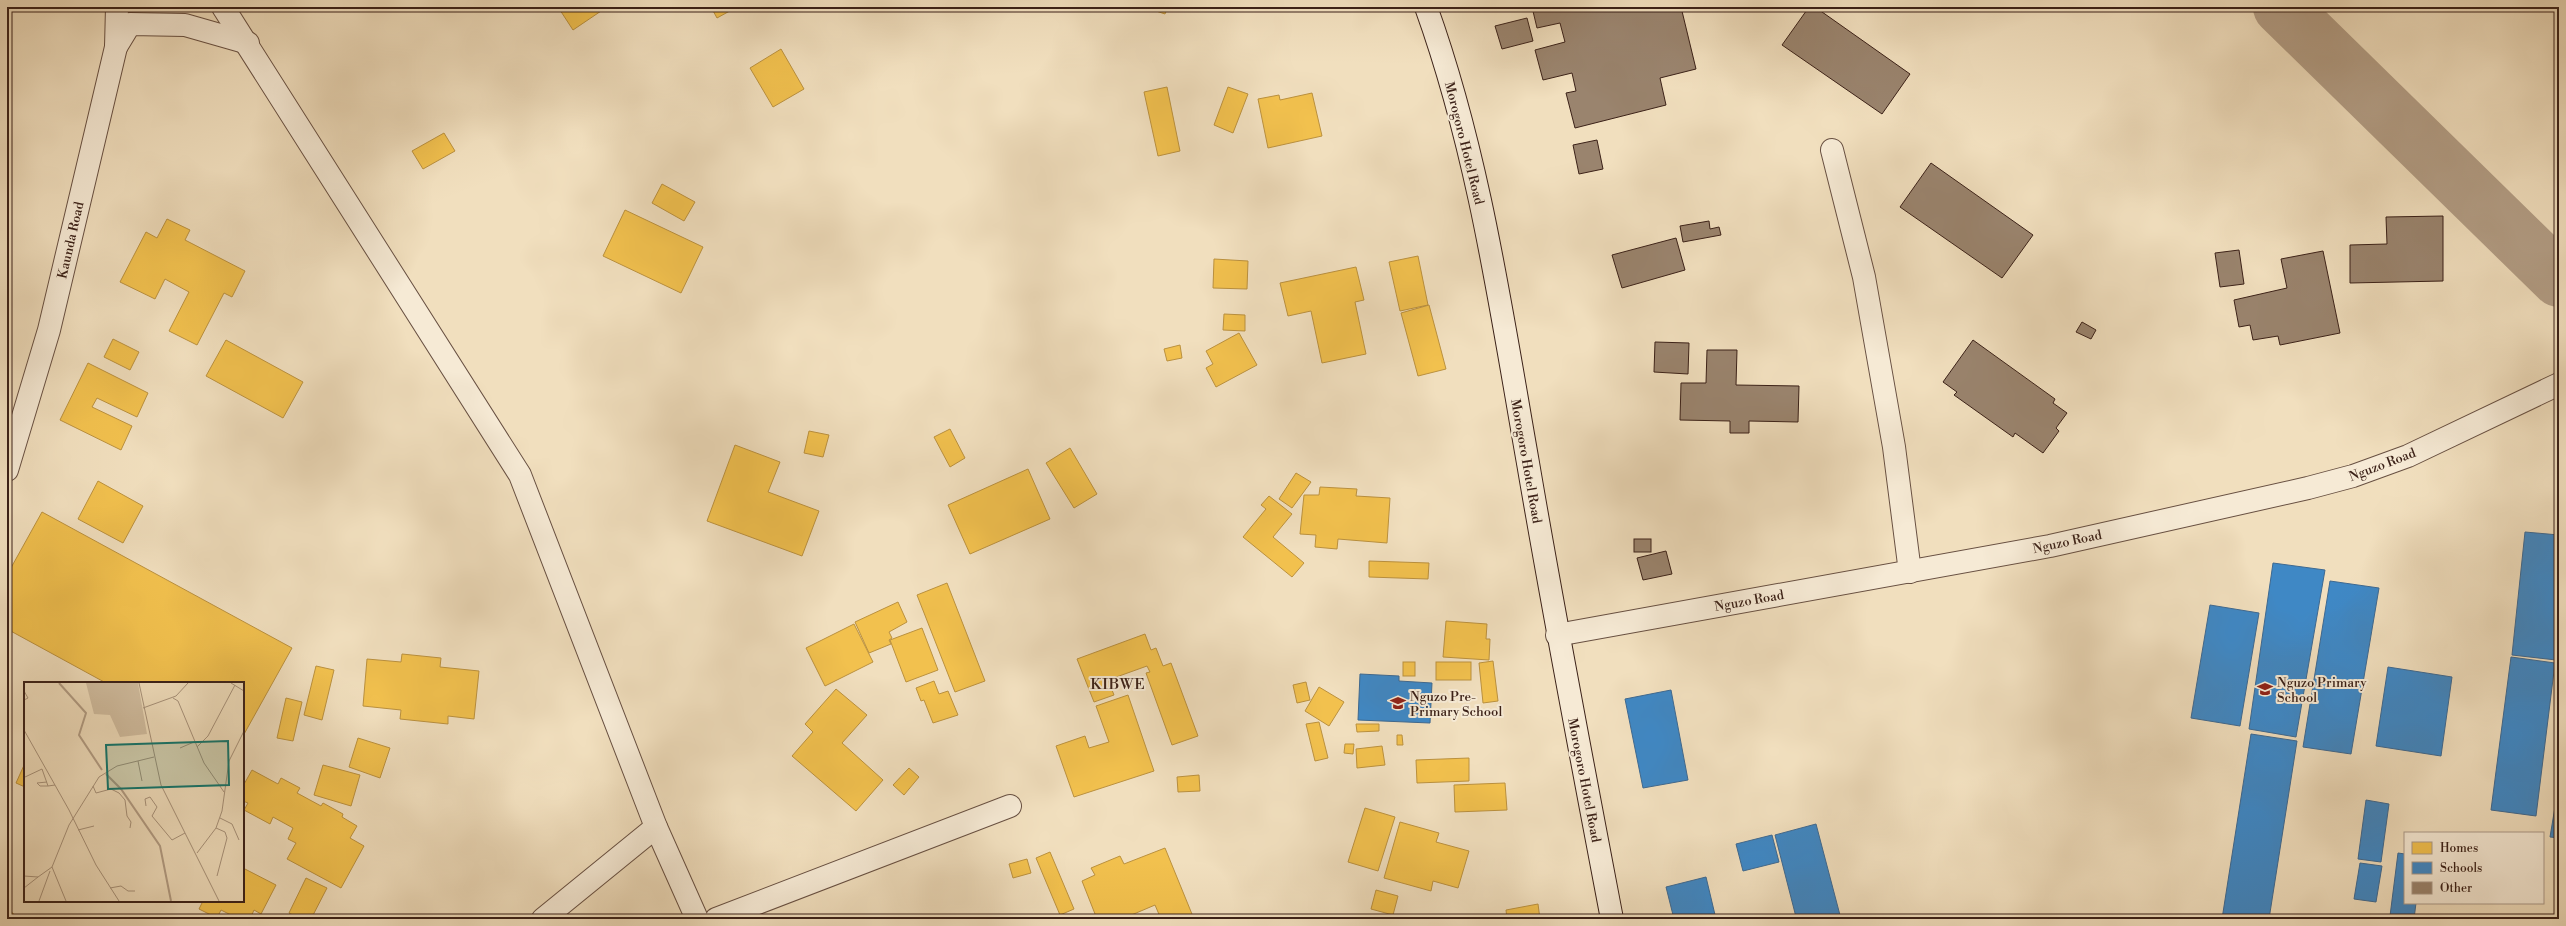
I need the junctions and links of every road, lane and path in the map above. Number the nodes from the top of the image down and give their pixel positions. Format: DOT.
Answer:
graph roads {
  1 [pos="117,7"];
  2 [pos="223,7"];
  3 [pos="1426,7"];
  4 [pos="248,43"];
  5 [pos="116,46"];
  6 [pos="1832,150"];
  7 [pos="2559,384"];
  8 [pos="7,470"];
  9 [pos="1910,572"];
  10 [pos="1557,635"];
  11 [pos="1010,806"];
  12 [pos="656,827"];
  13 [pos="543,919"];
  14 [pos="697,919"];
  15 [pos="716,919"];
  16 [pos="1612,919"];
  1 -- 5 [label="street, Kaunda Road"];
  2 -- 4 [label="street"];
  3 -- 10 [label="street, Morogoro Hotel Road"];
  4 -- 5 [label="street"];
  4 -- 12 [label="street"];
  5 -- 8 [label="street, Kaunda Road"];
  6 -- 9 [label="street"];
  7 -- 9 [label="street, Nguzo Road"];
  9 -- 10 [label="street, Nguzo Road"];
  10 -- 16 [label="street, Morogoro Hotel Road"];
  11 -- 15 [label="street"];
  12 -- 13 [label="street"];
  12 -- 14 [label="street"];
}
